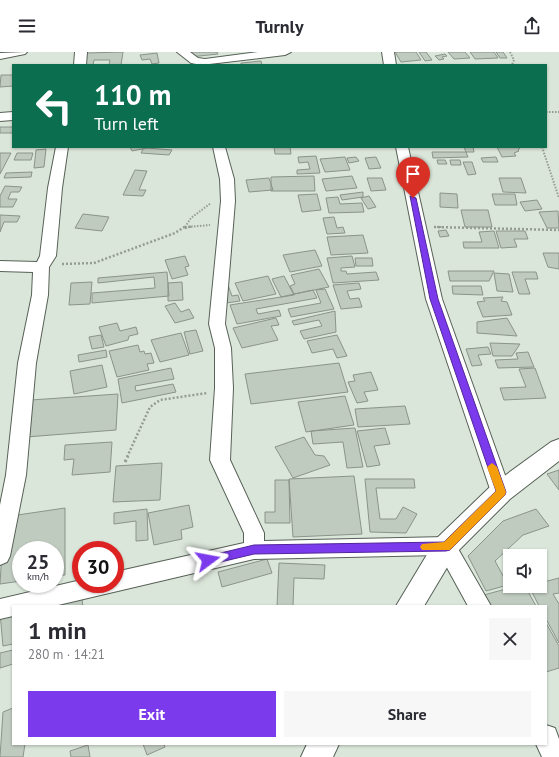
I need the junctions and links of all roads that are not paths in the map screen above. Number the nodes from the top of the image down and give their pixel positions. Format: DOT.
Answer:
graph roads {
  1 [pos="21,52"];
  2 [pos="81,52"];
  3 [pos="285,52"];
  4 [pos="388,52"];
  5 [pos="232,55"];
  6 [pos="0,56"];
  7 [pos="187,58"];
  8 [pos="80,64"];
  9 [pos="390,64"];
  10 [pos="12,116"];
  11 [pos="0,117"];
  12 [pos="62,148"];
  13 [pos="219,148"];
  14 [pos="402,148"];
  15 [pos="0,266"];
  16 [pos="42,266"];
  17 [pos="559,448"];
  18 [pos="501,492"];
  19 [pos="446,546"];
  20 [pos="254,550"];
  21 [pos="0,556"];
  22 [pos="124,580"];
  23 [pos="72,592"];
  24 [pos="12,605"];
  25 [pos="13,605"];
  26 [pos="410,605"];
  27 [pos="479,605"];
  28 [pos="0,608"];
  29 [pos="547,740"];
  30 [pos="323,745"];
  31 [pos="316,757"];
  32 [pos="554,757"];
  1 -- 6 [label="street"];
  2 -- 8 [label="street"];
  3 -- 5 [label="street"];
  4 -- 9 [label="street"];
  5 -- 7 [label="street"];
  10 -- 11 [label="street"];
  12 -- 16 [label="street"];
  13 -- 20 [label="street"];
  14 -- 18 [label="street"];
  15 -- 16 [label="street"];
  16 -- 21 [label="street"];
  17 -- 18 [label="street"];
  18 -- 19 [label="street"];
  19 -- 20 [label="street"];
  19 -- 26 [label="street"];
  19 -- 27 [label="street"];
  20 -- 22 [label="street"];
  23 -- 25 [label="street"];
  24 -- 28 [label="street"];
  29 -- 32 [label="street"];
  30 -- 31 [label="street"];
}
